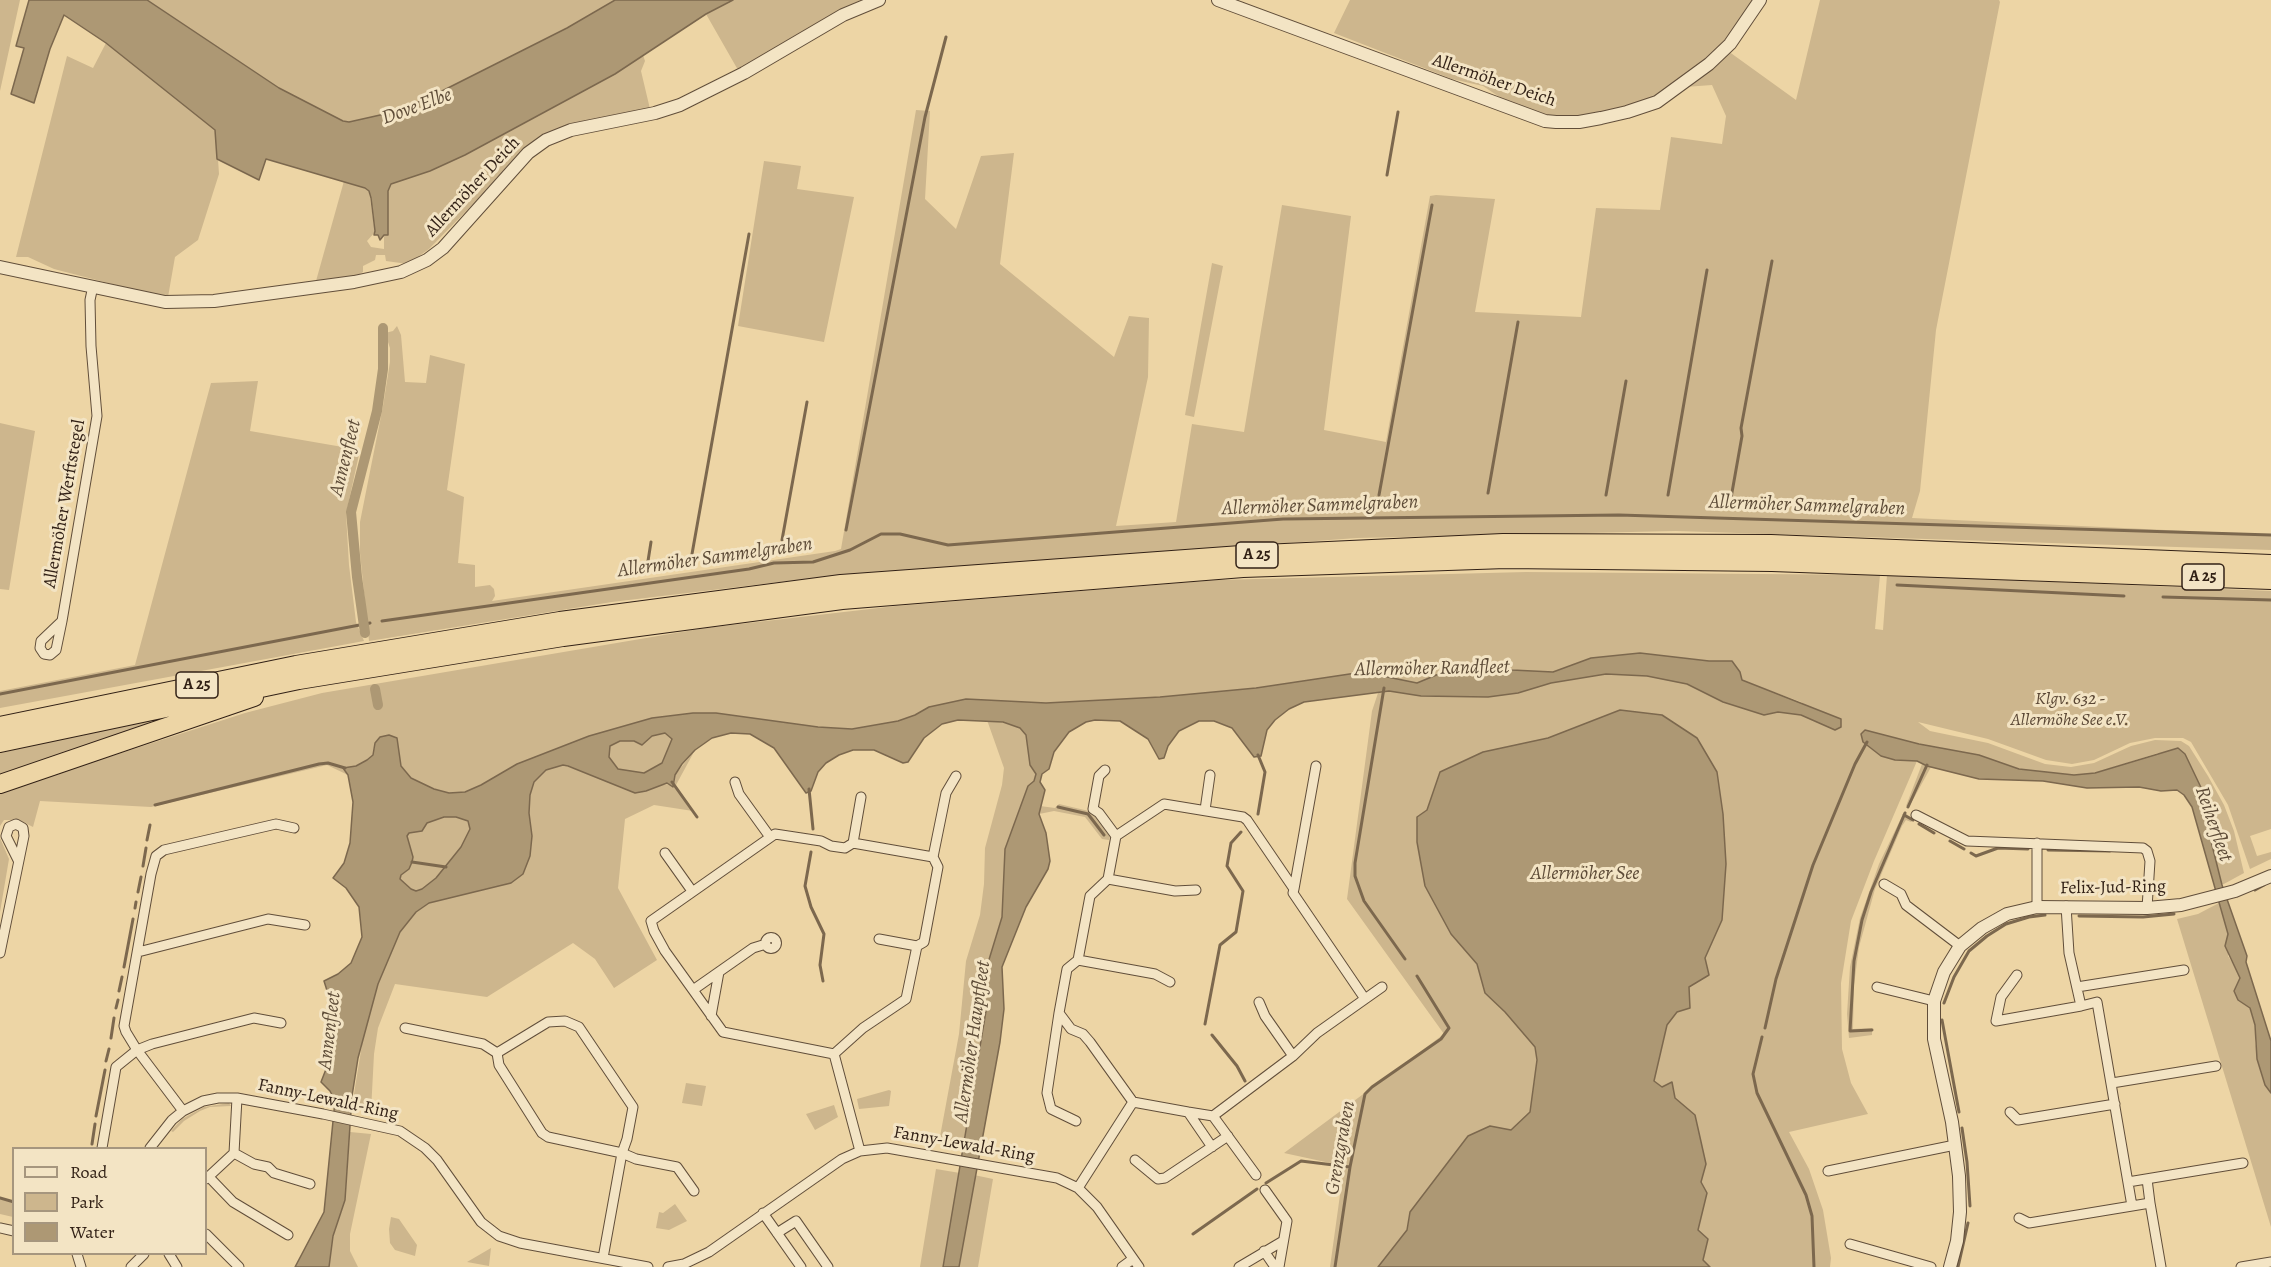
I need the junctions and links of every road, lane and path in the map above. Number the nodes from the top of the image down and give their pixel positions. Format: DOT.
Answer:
graph roads {
  1 [pos="879,0"];
  2 [pos="1218,0"];
  3 [pos="1760,0"];
  4 [pos="0,267"];
  5 [pos="93,286"];
  6 [pos="2271,564"];
  7 [pos="2271,580"];
  8 [pos="62,621"];
  9 [pos="385,657"];
  10 [pos="353,663"];
  11 [pos="299,680"];
  12 [pos="0,726"];
  13 [pos="0,742"];
  14 [pos="1316,766"];
  15 [pos="1105,770"];
  16 [pos="1210,775"];
  17 [pos="956,777"];
  18 [pos="735,782"];
  19 [pos="0,784"];
  20 [pos="861,797"];
  21 [pos="1204,810"];
  22 [pos="1916,815"];
  23 [pos="294,828"];
  24 [pos="1116,836"];
  25 [pos="770,837"];
  26 [pos="854,843"];
  27 [pos="2037,843"];
  28 [pos="665,853"];
  29 [pos="933,857"];
  30 [pos="18,860"];
  31 [pos="2271,876"];
  32 [pos="1108,879"];
  33 [pos="1884,884"];
  34 [pos="1294,889"];
  35 [pos="1196,890"];
  36 [pos="692,891"];
  37 [pos="2066,906"];
  38 [pos="2037,907"];
  39 [pos="2147,908"];
  40 [pos="305,925"];
  41 [pos="879,939"];
  42 [pos="766,944"];
  43 [pos="917,946"];
  44 [pos="1960,946"];
  45 [pos="138,952"];
  46 [pos="0,953"];
  47 [pos="1078,960"];
  48 [pos="2184,970"];
  49 [pos="719,972"];
  50 [pos="2017,975"];
  51 [pos="1170,982"];
  52 [pos="2094,984"];
  53 [pos="1382,987"];
  54 [pos="1877,987"];
  55 [pos="2077,987"];
  56 [pos="693,990"];
  57 [pos="1365,999"];
  58 [pos="1934,1001"];
  59 [pos="1259,1002"];
  60 [pos="2097,1002"];
  61 [pos="2081,1006"];
  62 [pos="1059,1013"];
  63 [pos="711,1016"];
  64 [pos="281,1023"];
  65 [pos="405,1028"];
  66 [pos="137,1050"];
  67 [pos="497,1053"];
  68 [pos="834,1054"];
  69 [pos="1293,1056"];
  70 [pos="2216,1066"];
  71 [pos="2112,1083"];
  72 [pos="237,1098"];
  73 [pos="1133,1102"];
  74 [pos="2115,1104"];
  75 [pos="183,1111"];
  76 [pos="1188,1112"];
  77 [pos="2010,1112"];
  78 [pos="1213,1116"];
  79 [pos="1076,1121"];
  80 [pos="1228,1136"];
  81 [pos="1955,1145"];
  82 [pos="103,1147"];
  83 [pos="152,1147"];
  84 [pos="1212,1147"];
  85 [pos="860,1151"];
  86 [pos="234,1153"];
  87 [pos="622,1153"];
  88 [pos="1135,1160"];
  89 [pos="2243,1163"];
  90 [pos="1828,1171"];
  91 [pos="1256,1175"];
  92 [pos="207,1178"];
  93 [pos="2146,1179"];
  94 [pos="2128,1182"];
  95 [pos="310,1184"];
  96 [pos="1078,1188"];
  97 [pos="1265,1190"];
  98 [pos="694,1191"];
  99 [pos="2151,1203"];
  100 [pos="2132,1206"];
  101 [pos="764,1213"];
  102 [pos="2019,1218"];
  103 [pos="777,1233"];
  104 [pos="207,1235"];
  105 [pos="288,1235"];
  106 [pos="1283,1241"];
  107 [pos="1851,1244"];
  108 [pos="1264,1251"];
  109 [pos="143,1255"];
  110 [pos="603,1258"];
  111 [pos="2271,1262"];
  112 [pos="1136,1263"];
  113 [pos="131,1267"];
  114 [pos="239,1267"];
  115 [pos="648,1267"];
  116 [pos="669,1267"];
  117 [pos="801,1267"];
  118 [pos="828,1267"];
  119 [pos="1122,1267"];
  120 [pos="1239,1267"];
  121 [pos="1277,1267"];
  122 [pos="1931,1267"];
  123 [pos="1950,1267"];
  124 [pos="2161,1267"];
  125 [pos="2241,1267"];
  1 -- 5 [label="street, Allermöher Deich"];
  2 -- 3 [label="street, Allermöher Deich"];
  4 -- 5 [label="street, Allermöher Deich"];
  5 -- 8 [label="street, Allermöher Werftstegel"];
  6 -- 9 [label="highway, A 25"];
  7 -- 9 [label="highway, A 25"];
  9 -- 10 [label="highway, A 25"];
  10 -- 11 [label="highway, A 25"];
  10 -- 12 [label="highway, A 25"];
  11 -- 13 [label="highway, A 25"];
  11 -- 19 [label="highway"];
  14 -- 34 [label="street"];
  15 -- 24 [label="street"];
  16 -- 21 [label="street"];
  17 -- 29 [label="street"];
  18 -- 25 [label="street"];
  20 -- 26 [label="street"];
  21 -- 24 [label="street"];
  21 -- 34 [label="street"];
  22 -- 27 [label="street"];
  23 -- 45 [label="street"];
  24 -- 32 [label="street"];
  25 -- 26 [label="street"];
  25 -- 36 [label="street"];
  26 -- 29 [label="street"];
  27 -- 38 [label="street"];
  27 -- 39 [label="street"];
  28 -- 36 [label="street"];
  29 -- 43 [label="street"];
  30 -- 46 [label="street"];
  31 -- 39 [label="street, Felix-Jud-Ring"];
  32 -- 35 [label="street"];
  32 -- 47 [label="street"];
  33 -- 44 [label="street"];
  34 -- 57 [label="street"];
  36 -- 56 [label="street"];
  37 -- 38 [label="street, Felix-Jud-Ring"];
  37 -- 39 [label="street, Felix-Jud-Ring"];
  37 -- 55 [label="street"];
  38 -- 44 [label="street, Felix-Jud-Ring"];
  40 -- 45 [label="street"];
  41 -- 43 [label="street"];
  42 -- 49 [label="street"];
  43 -- 68 [label="street"];
  44 -- 58 [label="street, Felix-Jud-Ring"];
  45 -- 66 [label="street"];
  47 -- 51 [label="street"];
  47 -- 62 [label="street"];
  48 -- 52 [label="street"];
  49 -- 56 [label="street"];
  49 -- 63 [label="street"];
  50 -- 61 [label="street"];
  52 -- 55 [label="street"];
  52 -- 60 [label="street"];
  53 -- 57 [label="street"];
  54 -- 58 [label="street"];
  55 -- 61 [label="street"];
  56 -- 63 [label="street"];
  57 -- 69 [label="street"];
  58 -- 81 [label="street, Felix-Jud-Ring"];
  59 -- 69 [label="street"];
  60 -- 61 [label="street"];
  60 -- 71 [label="street"];
  62 -- 73 [label="street"];
  62 -- 79 [label="street"];
  63 -- 68 [label="street"];
  64 -- 66 [label="street"];
  65 -- 67 [label="street"];
  66 -- 75 [label="street"];
  66 -- 82 [label="street"];
  67 -- 87 [label="street"];
  67 -- 87 [label="street"];
  68 -- 85 [label="street"];
  69 -- 78 [label="street"];
  70 -- 71 [label="street"];
  71 -- 74 [label="street"];
  72 -- 75 [label="street, Fanny-Lewald-Ring"];
  72 -- 86 [label="street"];
  72 -- 110 [label="street, Fanny-Lewald-Ring"];
  73 -- 76 [label="street"];
  73 -- 96 [label="street"];
  74 -- 77 [label="street"];
  74 -- 94 [label="street"];
  75 -- 83 [label="street, Fanny-Lewald-Ring"];
  76 -- 78 [label="street"];
  76 -- 84 [label="street"];
  78 -- 80 [label="street"];
  80 -- 84 [label="street"];
  80 -- 91 [label="street"];
  81 -- 90 [label="street"];
  81 -- 123 [label="street, Felix-Jud-Ring"];
  84 -- 88 [label="street"];
  85 -- 96 [label="street, Fanny-Lewald-Ring"];
  85 -- 101 [label="street, Fanny-Lewald-Ring"];
  86 -- 92 [label="street"];
  86 -- 95 [label="street"];
  87 -- 98 [label="street"];
  87 -- 110 [label="street"];
  89 -- 93 [label="street"];
  92 -- 105 [label="street"];
  93 -- 94 [label="street"];
  93 -- 99 [label="street"];
  94 -- 100 [label="street"];
  96 -- 112 [label="street, Fanny-Lewald-Ring"];
  97 -- 106 [label="street"];
  99 -- 100 [label="street"];
  99 -- 124 [label="street"];
  100 -- 102 [label="street"];
  101 -- 103 [label="street"];
  101 -- 116 [label="street, Fanny-Lewald-Ring"];
  103 -- 117 [label="street"];
  103 -- 118 [label="street"];
  104 -- 114 [label="street"];
  106 -- 108 [label="street"];
  106 -- 121 [label="street"];
  107 -- 122 [label="street"];
  108 -- 120 [label="street"];
  108 -- 121 [label="street"];
  109 -- 113 [label="street"];
  110 -- 115 [label="street, Fanny-Lewald-Ring"];
  111 -- 125 [label="street"];
  112 -- 119 [label="street"];
}
